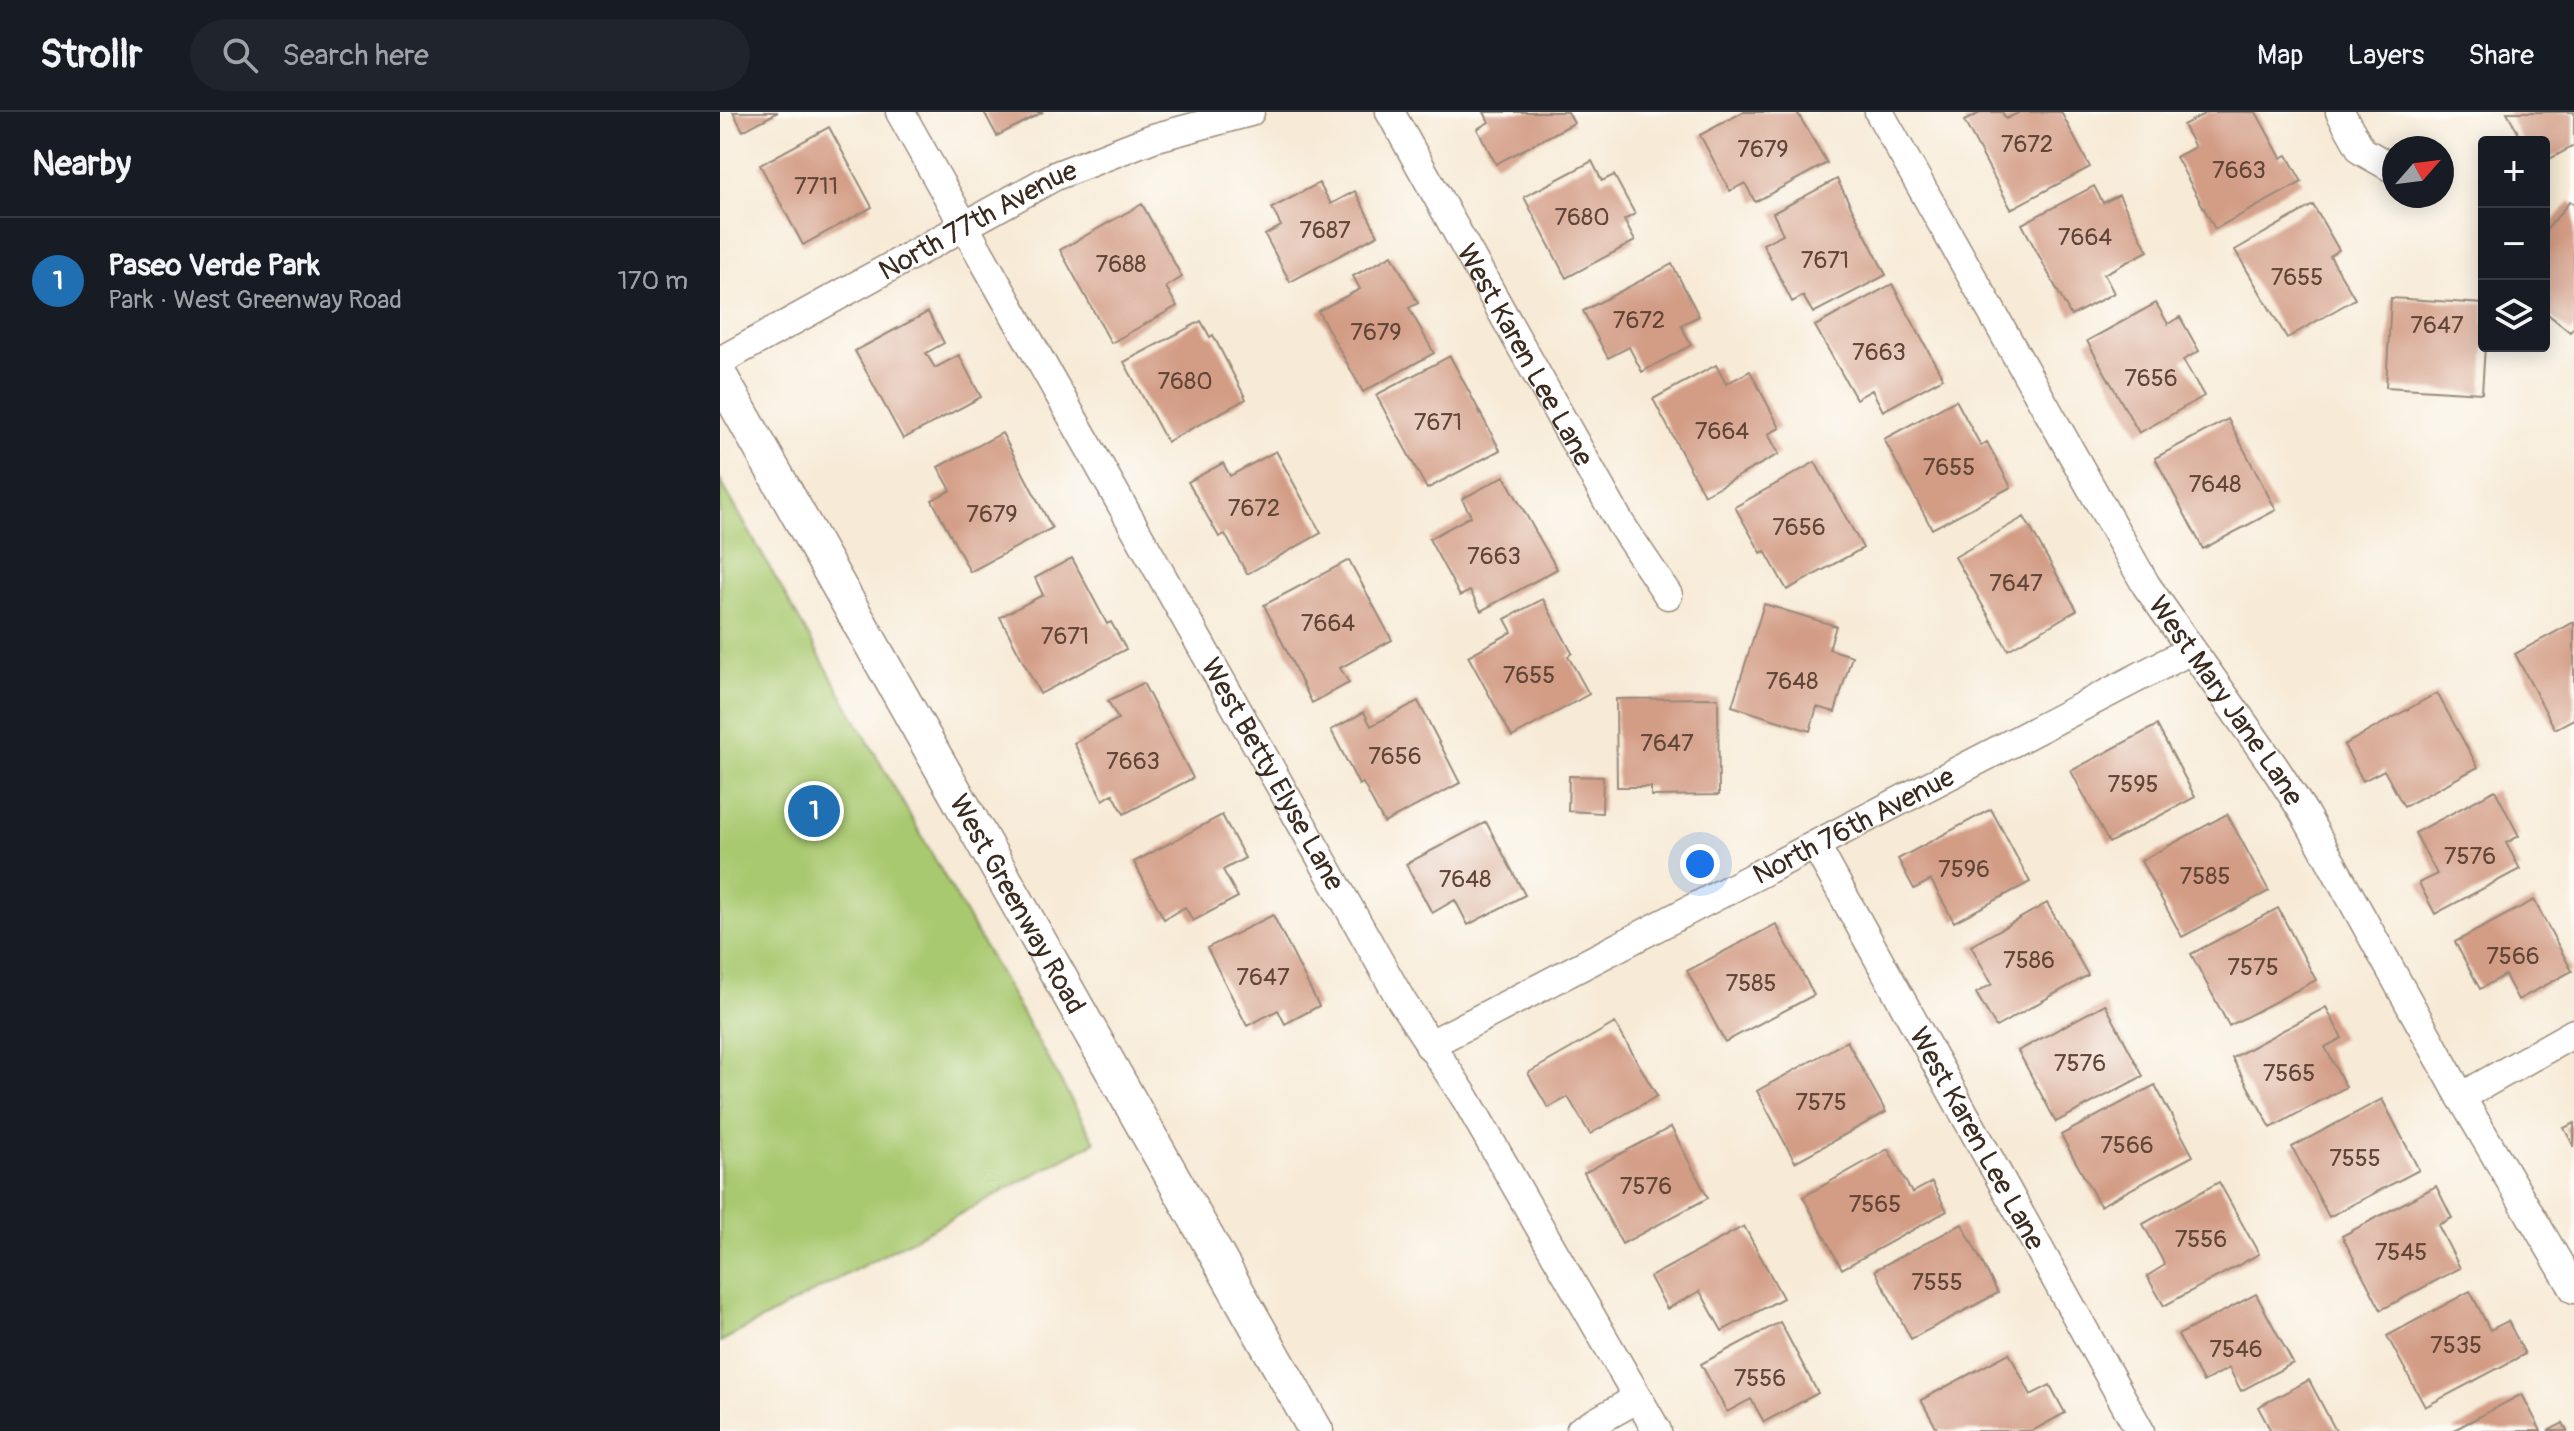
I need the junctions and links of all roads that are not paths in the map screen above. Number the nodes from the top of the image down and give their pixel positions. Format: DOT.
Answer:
graph roads {
  1 [pos="900,112"];
  2 [pos="1250,112"];
  3 [pos="1390,112"];
  4 [pos="1879,112"];
  5 [pos="2340,112"];
  6 [pos="2382,162"];
  7 [pos="965,226"];
  8 [pos="720,361"];
  9 [pos="720,376"];
  10 [pos="1668,595"];
  11 [pos="2191,650"];
  12 [pos="1816,846"];
  13 [pos="2574,1033"];
  14 [pos="1429,1045"];
  15 [pos="2461,1097"];
  16 [pos="2574,1289"];
  17 [pos="1638,1398"];
  18 [pos="1316,1431"];
  19 [pos="1580,1431"];
  20 [pos="1657,1431"];
  21 [pos="2140,1431"];
  1 -- 7 [label="street, West Betty Elyse Lane"];
  2 -- 7 [label="street, North 77th Avenue"];
  3 -- 10 [label="street, West Karen Lee Lane"];
  4 -- 11 [label="street, West Mary Jane Lane"];
  5 -- 6 [label="street"];
  7 -- 8 [label="street, North 77th Avenue"];
  7 -- 14 [label="street, West Betty Elyse Lane"];
  9 -- 18 [label="street, West Greenway Road"];
  11 -- 12 [label="street, North 76th Avenue"];
  11 -- 15 [label="street, West Mary Jane Lane"];
  12 -- 14 [label="street, North 76th Avenue"];
  12 -- 21 [label="street, West Karen Lee Lane"];
  13 -- 15 [label="street"];
  14 -- 17 [label="street, West Betty Elyse Lane"];
  15 -- 16 [label="street, West Mary Jane Lane"];
  17 -- 19 [label="street"];
  17 -- 20 [label="street, West Betty Elyse Lane"];
}
